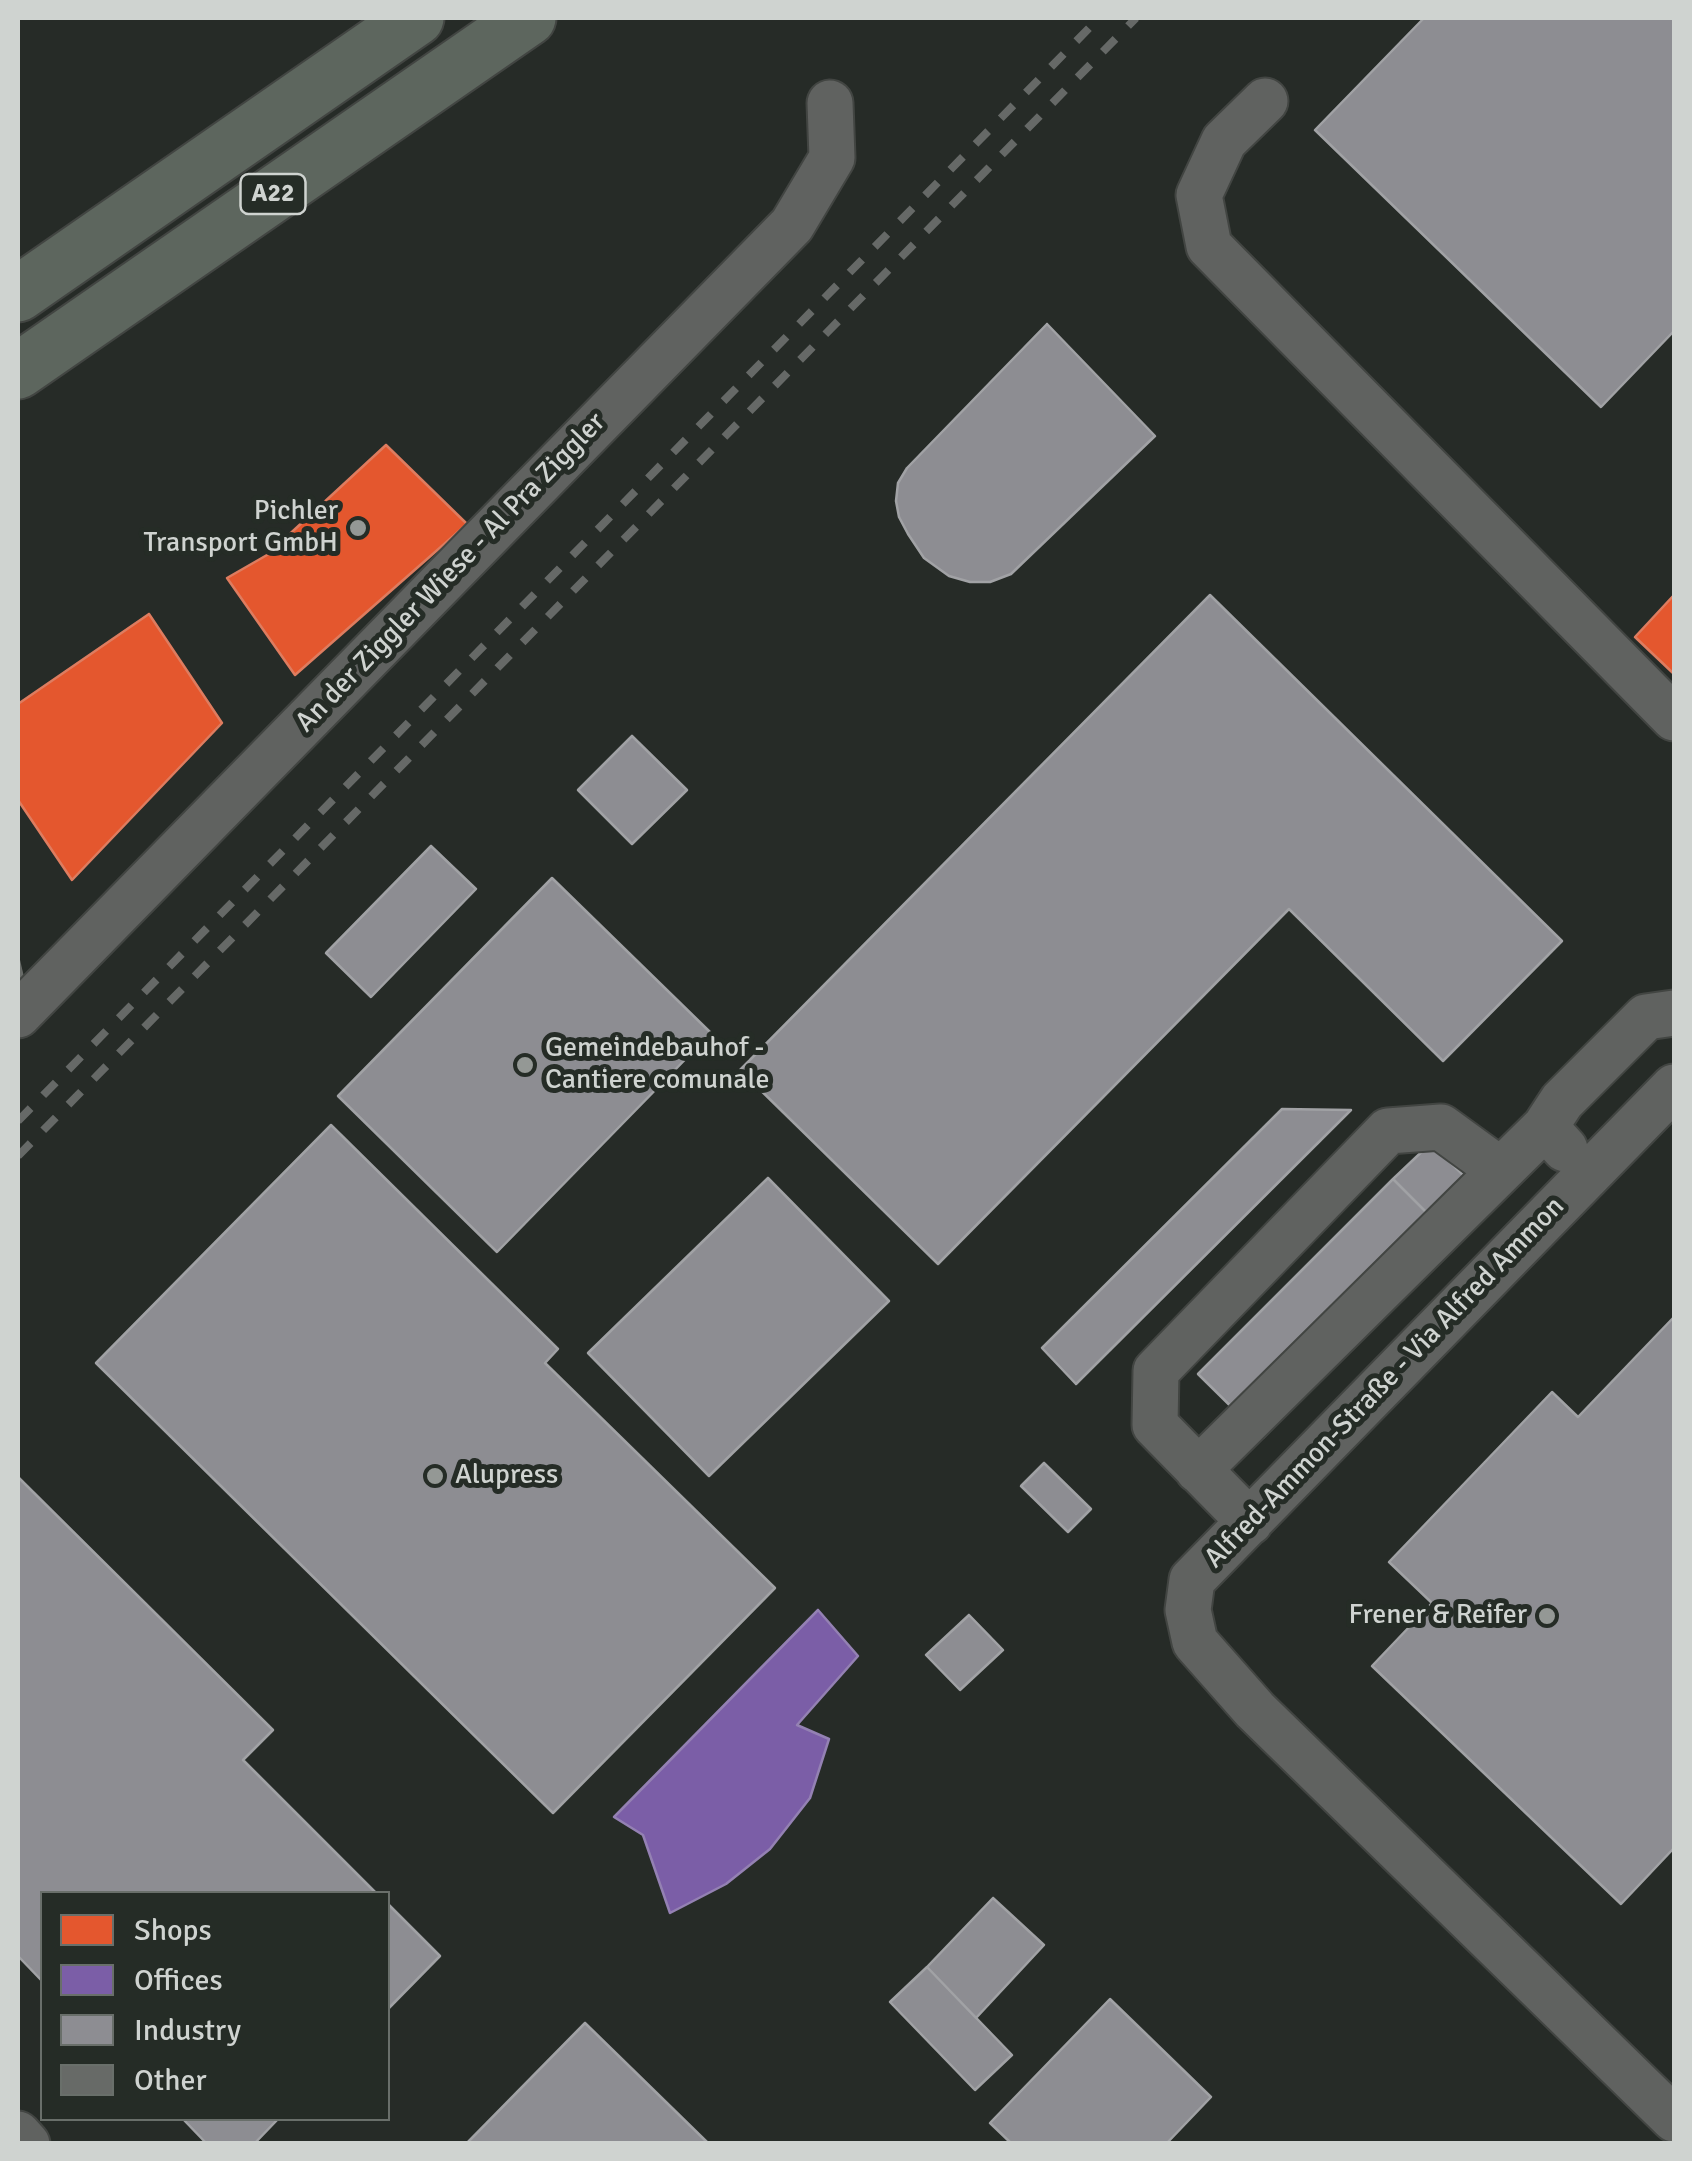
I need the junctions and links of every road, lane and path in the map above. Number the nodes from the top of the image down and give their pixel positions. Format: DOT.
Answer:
graph roads {
  1 [pos="416,18"];
  2 [pos="528,18"];
  3 [pos="1266,102"];
  4 [pos="830,103"];
  5 [pos="18,294"];
  6 [pos="18,371"];
  7 [pos="1674,718"];
  8 [pos="1674,1013"];
  9 [pos="18,1016"];
  10 [pos="1674,1087"];
  11 [pos="1545,1127"];
  12 [pos="1500,1170"];
  13 [pos="1589,1174"];
  14 [pos="1198,1470"];
  15 [pos="1250,1522"];
  16 [pos="1674,2119"];
  17 [pos="18,2134"];
  18 [pos="28,2144"];
  1 -- 5 [label="highway, A22"];
  2 -- 6 [label="highway, A22"];
  3 -- 7 [label="street"];
  4 -- 9 [label="street, An der Ziggler Wiese - Al Pra Ziggler"];
  8 -- 11 [label="street"];
  10 -- 13 [label="street, Alfred-Ammon-Straße - Via Alfred Ammon"];
  11 -- 12 [label="street"];
  11 -- 13 [label="street"];
  12 -- 14 [label="street"];
  12 -- 14 [label="street"];
  13 -- 15 [label="street, Alfred-Ammon-Straße - Via Alfred Ammon"];
  14 -- 15 [label="street"];
  15 -- 16 [label="street, Alfred-Ammon-Straße - Via Alfred Ammon"];
  17 -- 18 [label="street"];
}
